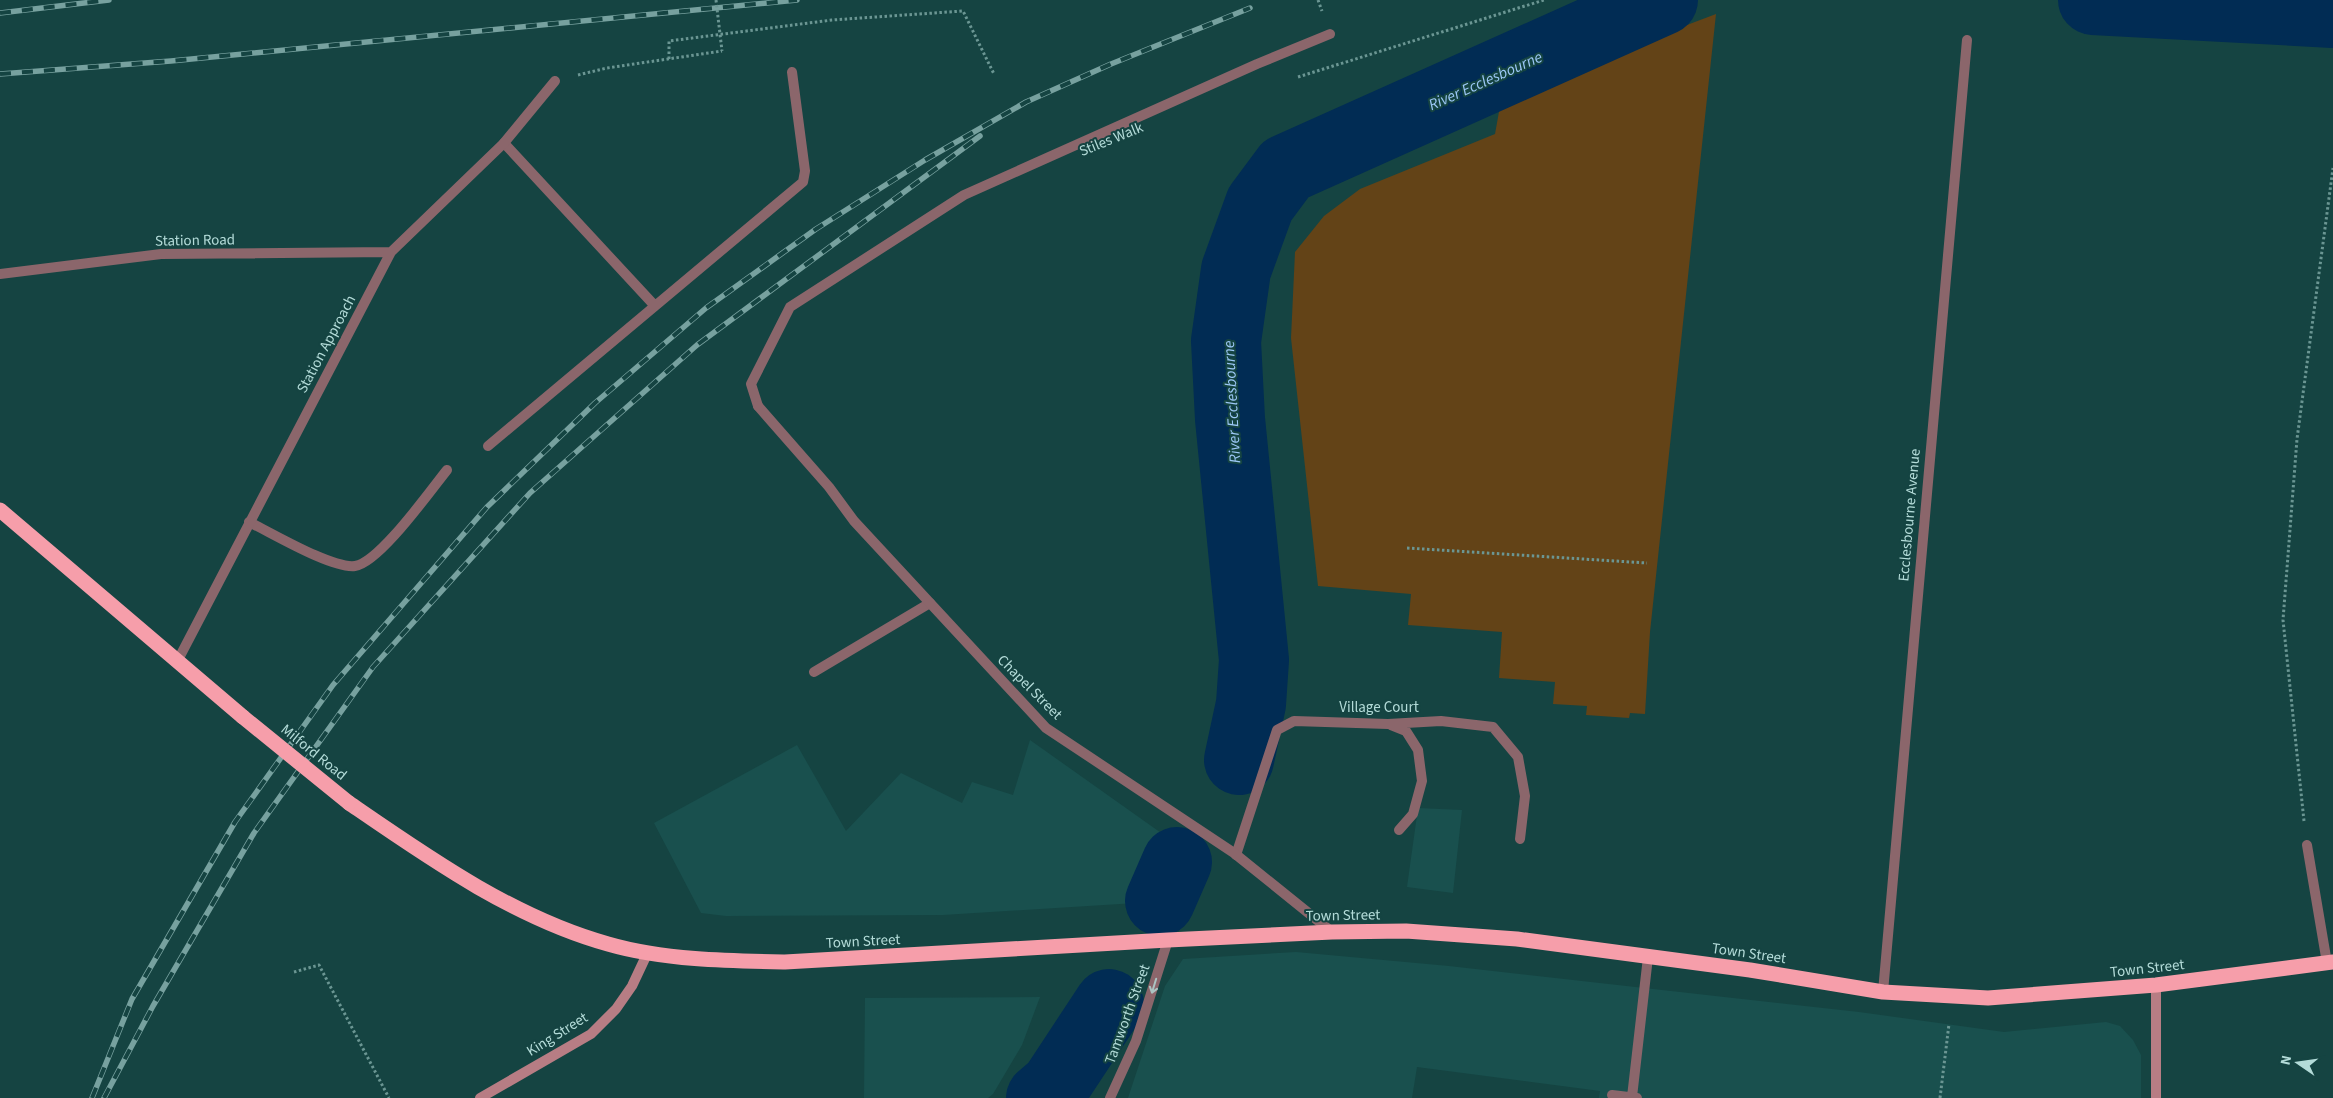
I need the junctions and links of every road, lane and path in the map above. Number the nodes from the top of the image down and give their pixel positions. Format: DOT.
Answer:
graph roads {
  1 [pos="716,0"];
  2 [pos="1544,0"];
  3 [pos="1330,34"];
  4 [pos="1967,40"];
  5 [pos="669,60"];
  6 [pos="792,72"];
  7 [pos="994,74"];
  8 [pos="1295,78"];
  9 [pos="555,81"];
  10 [pos="504,143"];
  11 [pos="2333,168"];
  12 [pos="391,252"];
  13 [pos="0,274"];
  14 [pos="655,306"];
  15 [pos="488,446"];
  16 [pos="447,470"];
  17 [pos="0,510"];
  18 [pos="249,522"];
  19 [pos="1407,548"];
  20 [pos="1647,563"];
  21 [pos="930,603"];
  22 [pos="178,660"];
  23 [pos="814,672"];
  24 [pos="1388,724"];
  25 [pos="1399,830"];
  26 [pos="1520,839"];
  27 [pos="2307,845"];
  28 [pos="1235,854"];
  29 [pos="1332,932"];
  30 [pos="1163,940"];
  31 [pos="648,952"];
  32 [pos="1648,957"];
  33 [pos="2330,962"];
  34 [pos="294,972"];
  35 [pos="2156,985"];
  36 [pos="1883,992"];
  37 [pos="1952,996"];
  38 [pos="1612,1096"];
  39 [pos="389,1098"];
  40 [pos="480,1098"];
  41 [pos="1110,1098"];
  42 [pos="1635,1098"];
  43 [pos="1940,1098"];
  44 [pos="2156,1098"];
  1 -- 5 [label="path, bridge"];
  2 -- 8 [label="path"];
  3 -- 21 [label="street, Chapel Street"];
  4 -- 36 [label="street, Ecclesbourne Avenue"];
  5 -- 7 [label="path"];
  5 -- 9 [label="path"];
  6 -- 14 [label="street"];
  9 -- 10 [label="street, Station Approach"];
  10 -- 12 [label="street, Station Approach"];
  10 -- 14 [label="street"];
  11 -- 27 [label="path"];
  12 -- 13 [label="street, Station Road"];
  12 -- 18 [label="street, Station Approach"];
  14 -- 15 [label="street"];
  16 -- 18 [label="street"];
  17 -- 22 [label="highway, Milford Road"];
  18 -- 22 [label="street, Station Approach"];
  19 -- 20 [label="path"];
  21 -- 23 [label="street"];
  21 -- 28 [label="street, Chapel Street"];
  22 -- 31 [label="highway, Milford Road, bridge"];
  24 -- 25 [label="street"];
  24 -- 26 [label="street, Village Court"];
  24 -- 28 [label="street, Village Court"];
  27 -- 33 [label="street"];
  28 -- 29 [label="street, Chapel Street"];
  29 -- 30 [label="highway, Town Street"];
  29 -- 32 [label="highway, Town Street"];
  30 -- 31 [label="highway, Town Street"];
  30 -- 41 [label="street, Tamworth Street, one-way"];
  31 -- 40 [label="street, King Street"];
  32 -- 36 [label="highway, Town Street"];
  32 -- 42 [label="street"];
  33 -- 35 [label="highway, Town Street"];
  34 -- 39 [label="path"];
  35 -- 37 [label="highway, Town Street"];
  35 -- 44 [label="street"];
  36 -- 37 [label="highway, Town Street"];
  37 -- 43 [label="path"];
  38 -- 42 [label="street"];
}
